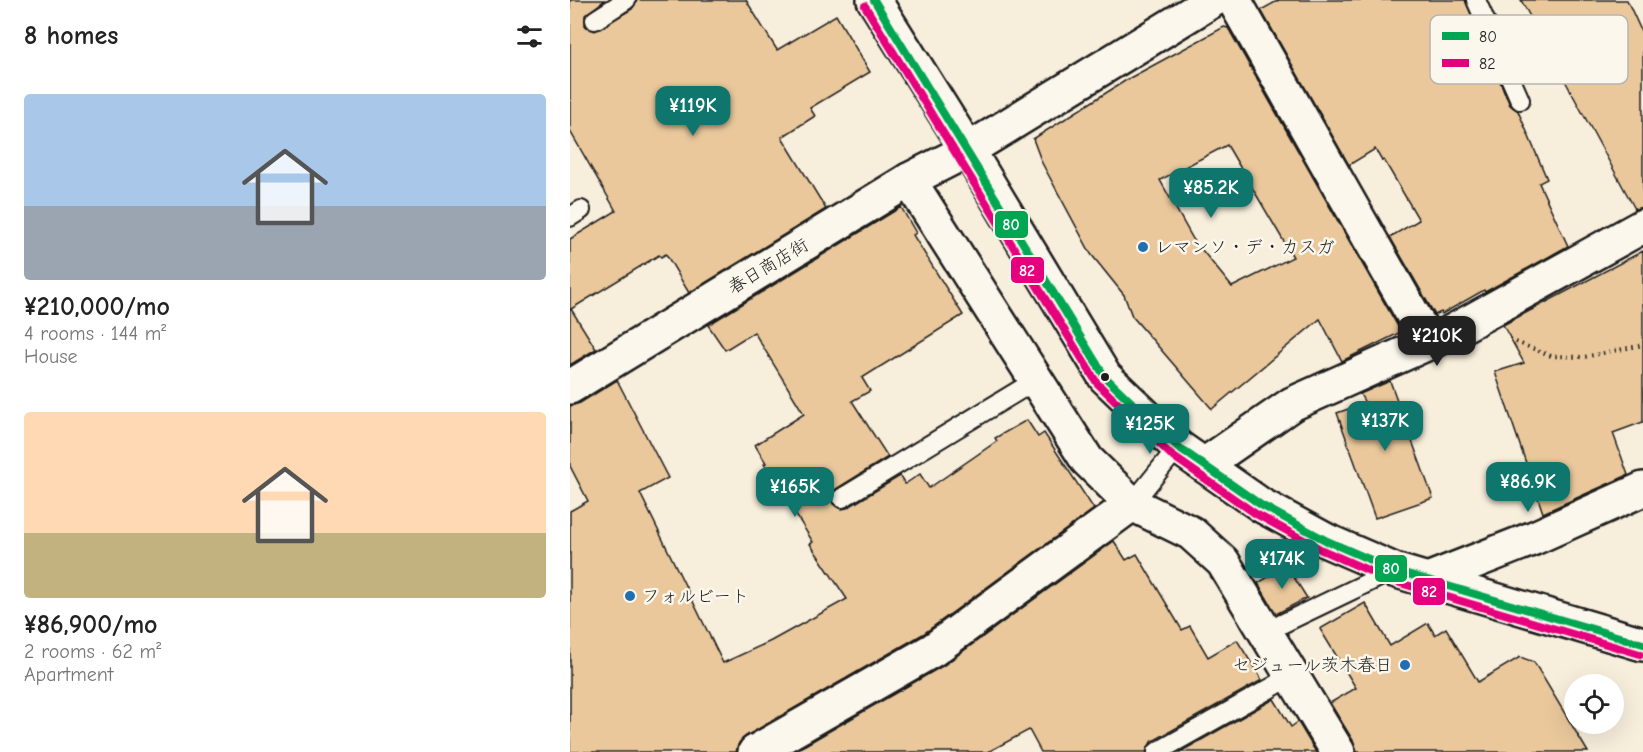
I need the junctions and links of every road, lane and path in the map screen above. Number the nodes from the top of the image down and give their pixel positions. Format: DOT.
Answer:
graph roads {
  1 [pos="626,0"];
  2 [pos="874,0"];
  3 [pos="1213,0"];
  4 [pos="1234,0"];
  5 [pos="1476,0"];
  6 [pos="1483,15"];
  7 [pos="595,20"];
  8 [pos="1513,84"];
  9 [pos="1520,100"];
  10 [pos="968,150"];
  11 [pos="909,180"];
  12 [pos="1643,226"];
  13 [pos="1484,313"];
  14 [pos="1429,343"];
  15 [pos="1643,345"];
  16 [pos="1036,380"];
  17 [pos="570,387"];
  18 [pos="1191,456"];
  19 [pos="1643,489"];
  20 [pos="842,498"];
  21 [pos="1132,504"];
  22 [pos="1394,570"];
  23 [pos="1430,579"];
  24 [pos="1266,632"];
  25 [pos="1643,644"];
  26 [pos="1292,676"];
  27 [pos="755,752"];
  28 [pos="1157,752"];
  29 [pos="1338,752"];
  1 -- 7 [label="lane"];
  2 -- 10 [label="street"];
  3 -- 10 [label="street, 春日商店街"];
  4 -- 14 [label="street"];
  5 -- 6 [label="lane"];
  8 -- 9 [label="lane"];
  10 -- 11 [label="street, 春日商店街"];
  10 -- 18 [label="street"];
  11 -- 16 [label="street"];
  11 -- 17 [label="street, 春日商店街"];
  12 -- 13 [label="street"];
  13 -- 14 [label="street"];
  13 -- 15 [label="path"];
  14 -- 18 [label="street"];
  16 -- 20 [label="lane"];
  16 -- 21 [label="street"];
  18 -- 21 [label="lane"];
  18 -- 22 [label="street"];
  19 -- 23 [label="street"];
  21 -- 24 [label="street"];
  21 -- 27 [label="street"];
  22 -- 23 [label="street"];
  22 -- 24 [label="lane"];
  23 -- 25 [label="street"];
  24 -- 26 [label="street"];
  26 -- 28 [label="lane"];
  26 -- 29 [label="street"];
}
